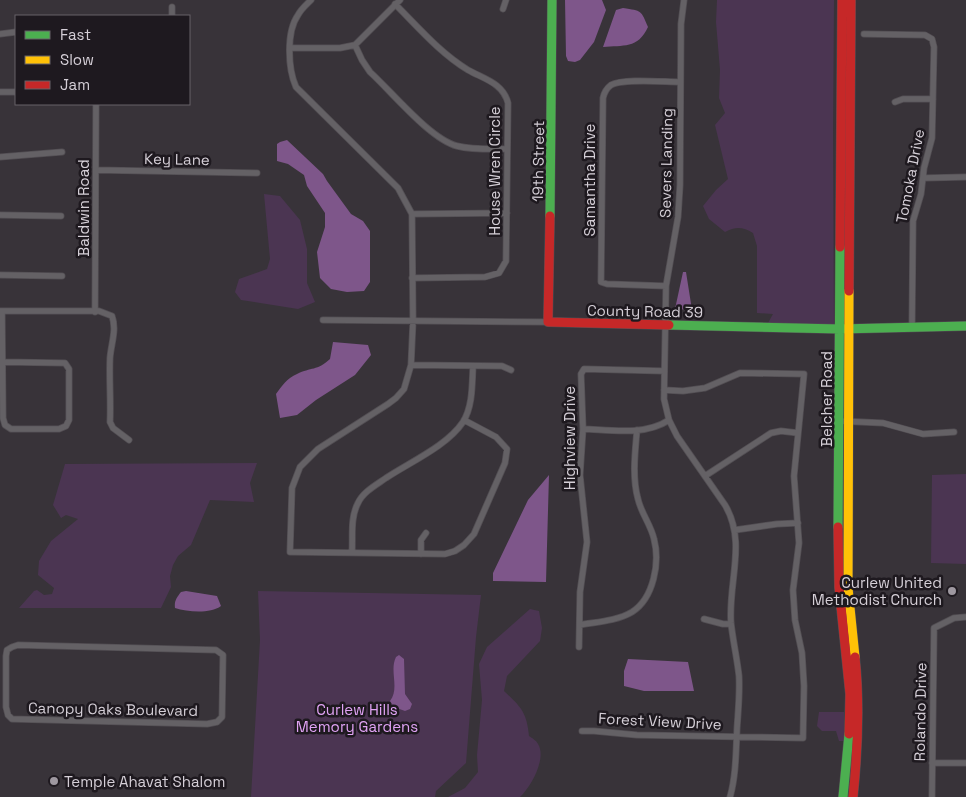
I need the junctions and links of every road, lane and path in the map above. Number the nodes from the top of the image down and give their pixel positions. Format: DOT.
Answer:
graph roads {
  1 [pos="311,0"];
  2 [pos="506,0"];
  3 [pos="552,0"];
  4 [pos="684,0"];
  5 [pos="842,0"];
  6 [pos="851,0"];
  7 [pos="397,2"];
  8 [pos="172,7"];
  9 [pos="503,9"];
  10 [pos="172,15"];
  11 [pos="15,32"];
  12 [pos="0,34"];
  13 [pos="864,34"];
  14 [pos="355,45"];
  15 [pos="290,48"];
  16 [pos="680,82"];
  17 [pos="0,92"];
  18 [pos="15,92"];
  19 [pos="933,99"];
  20 [pos="895,102"];
  21 [pos="96,105"];
  22 [pos="507,149"];
  23 [pos="62,152"];
  24 [pos="0,157"];
  25 [pos="96,170"];
  26 [pos="257,172"];
  27 [pos="966,177"];
  28 [pos="924,178"];
  29 [pos="506,213"];
  30 [pos="412,214"];
  31 [pos="0,215"];
  32 [pos="61,216"];
  33 [pos="0,275"];
  34 [pos="62,276"];
  35 [pos="412,278"];
  36 [pos="666,286"];
  37 [pos="1,310"];
  38 [pos="95,312"];
  39 [pos="322,320"];
  40 [pos="413,321"];
  41 [pos="548,322"];
  42 [pos="665,325"];
  43 [pos="966,326"];
  44 [pos="912,328"];
  45 [pos="844,329"];
  46 [pos="4,362"];
  47 [pos="411,365"];
  48 [pos="473,366"];
  49 [pos="511,370"];
  50 [pos="664,371"];
  51 [pos="664,390"];
  52 [pos="464,420"];
  53 [pos="669,420"];
  54 [pos="844,421"];
  55 [pos="583,429"];
  56 [pos="637,430"];
  57 [pos="954,432"];
  58 [pos="798,433"];
  59 [pos="129,440"];
  60 [pos="705,476"];
  61 [pos="798,523"];
  62 [pos="735,530"];
  63 [pos="426,533"];
  64 [pos="352,552"];
  65 [pos="421,554"];
  66 [pos="966,617"];
  67 [pos="704,619"];
  68 [pos="731,624"];
  69 [pos="580,625"];
  70 [pos="579,647"];
  71 [pos="3,675"];
  72 [pos="582,731"];
  73 [pos="736,737"];
  74 [pos="932,763"];
  75 [pos="966,763"];
  76 [pos="730,797"];
  77 [pos="843,797"];
  78 [pos="853,797"];
  79 [pos="932,797"];
  1 -- 15 [label="street"];
  2 -- 9 [label="street"];
  3 -- 41 [label="main road, 19th Street"];
  4 -- 16 [label="street, Severs Landing"];
  5 -- 45 [label="main road, Belcher Road"];
  6 -- 45 [label="main road, Belcher Road"];
  7 -- 14 [label="street"];
  7 -- 22 [label="street, House Wren Circle"];
  8 -- 10 [label="street"];
  11 -- 12 [label="street"];
  13 -- 19 [label="street, Tomoka Drive"];
  14 -- 15 [label="street"];
  14 -- 22 [label="street"];
  15 -- 30 [label="street"];
  16 -- 36 [label="street, Severs Landing"];
  16 -- 36 [label="street, Samantha Drive"];
  17 -- 18 [label="street"];
  19 -- 20 [label="street"];
  19 -- 28 [label="street, Tomoka Drive"];
  21 -- 25 [label="street, Baldwin Road"];
  22 -- 29 [label="street, House Wren Circle"];
  23 -- 24 [label="street"];
  25 -- 26 [label="street, Key Lane"];
  25 -- 38 [label="street, Baldwin Road"];
  27 -- 28 [label="street"];
  28 -- 44 [label="street, Tomoka Drive"];
  29 -- 30 [label="street"];
  29 -- 35 [label="street, House Wren Circle"];
  30 -- 35 [label="street"];
  31 -- 32 [label="street"];
  33 -- 34 [label="street"];
  35 -- 40 [label="street"];
  36 -- 42 [label="street, Severs Landing"];
  37 -- 38 [label="street"];
  37 -- 46 [label="street"];
  38 -- 59 [label="street"];
  39 -- 40 [label="street, County Road 39"];
  40 -- 41 [label="street, County Road 39"];
  40 -- 47 [label="street"];
  41 -- 42 [label="main road, County Road 39"];
  42 -- 45 [label="main road, County Road 39"];
  42 -- 50 [label="street, Severs Landing"];
  43 -- 44 [label="main road, County Road 39"];
  44 -- 45 [label="main road, County Road 39"];
  45 -- 54 [label="main road, Belcher Road"];
  46 -- 46 [label="street"];
  47 -- 48 [label="street"];
  47 -- 64 [label="street"];
  48 -- 49 [label="street"];
  48 -- 52 [label="street"];
  50 -- 51 [label="street, Severs Landing"];
  50 -- 55 [label="street, Highview Drive"];
  51 -- 53 [label="street, Severs Landing"];
  51 -- 58 [label="street"];
  52 -- 64 [label="street"];
  52 -- 65 [label="street"];
  53 -- 56 [label="street"];
  53 -- 60 [label="street, Severs Landing"];
  54 -- 57 [label="street"];
  54 -- 77 [label="main road, Belcher Road"];
  54 -- 78 [label="main road, Belcher Road"];
  55 -- 56 [label="street"];
  55 -- 69 [label="street, Highview Drive"];
  56 -- 69 [label="street"];
  58 -- 60 [label="street"];
  58 -- 61 [label="street"];
  60 -- 62 [label="street, Severs Landing"];
  61 -- 62 [label="street"];
  61 -- 73 [label="street, Forest View Drive"];
  62 -- 68 [label="street"];
  63 -- 65 [label="street"];
  64 -- 65 [label="street"];
  66 -- 74 [label="street, Rolando Drive"];
  67 -- 68 [label="street"];
  68 -- 73 [label="street"];
  69 -- 70 [label="street, Highview Drive"];
  71 -- 71 [label="street, Canopy Oaks Boulevard"];
  72 -- 73 [label="street, Forest View Drive"];
  73 -- 76 [label="street"];
  74 -- 75 [label="street"];
  74 -- 79 [label="street, Rolando Drive"];
}
